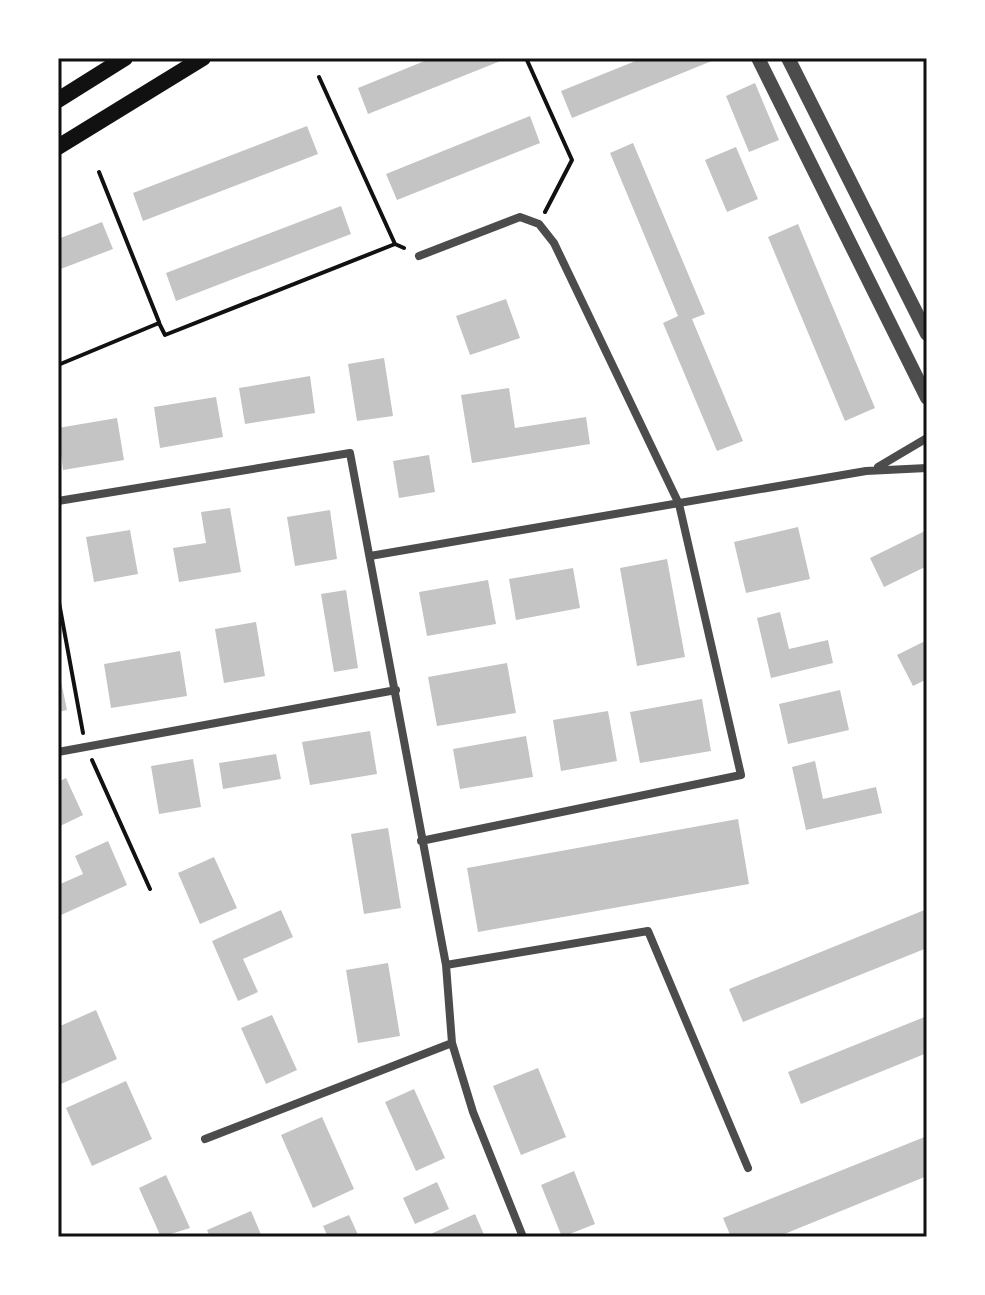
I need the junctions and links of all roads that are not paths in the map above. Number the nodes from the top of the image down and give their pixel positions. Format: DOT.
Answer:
graph roads {
  1 [pos="125,58"];
  2 [pos="203,58"];
  3 [pos="758,58"];
  4 [pos="788,58"];
  5 [pos="58,100"];
  6 [pos="58,147"];
  7 [pos="419,256"];
  8 [pos="927,334"];
  9 [pos="927,398"];
  10 [pos="927,438"];
  11 [pos="927,468"];
  12 [pos="866,471"];
  13 [pos="58,501"];
  14 [pos="679,504"];
  15 [pos="370,556"];
  16 [pos="396,690"];
  17 [pos="58,752"];
  18 [pos="421,841"];
  19 [pos="446,965"];
  20 [pos="452,1043"];
  21 [pos="205,1139"];
  22 [pos="748,1168"];
  23 [pos="523,1237"];
  1 -- 5 [label="main road"];
  2 -- 6 [label="main road"];
  3 -- 9 [label="street"];
  4 -- 8 [label="street"];
  7 -- 14 [label="street"];
  10 -- 12 [label="street"];
  11 -- 12 [label="street"];
  12 -- 14 [label="street"];
  13 -- 15 [label="street"];
  14 -- 15 [label="street"];
  14 -- 18 [label="street"];
  15 -- 16 [label="street"];
  16 -- 17 [label="street"];
  16 -- 18 [label="street"];
  18 -- 19 [label="street"];
  19 -- 20 [label="street"];
  19 -- 22 [label="street"];
  20 -- 21 [label="street"];
  20 -- 23 [label="street"];
}
